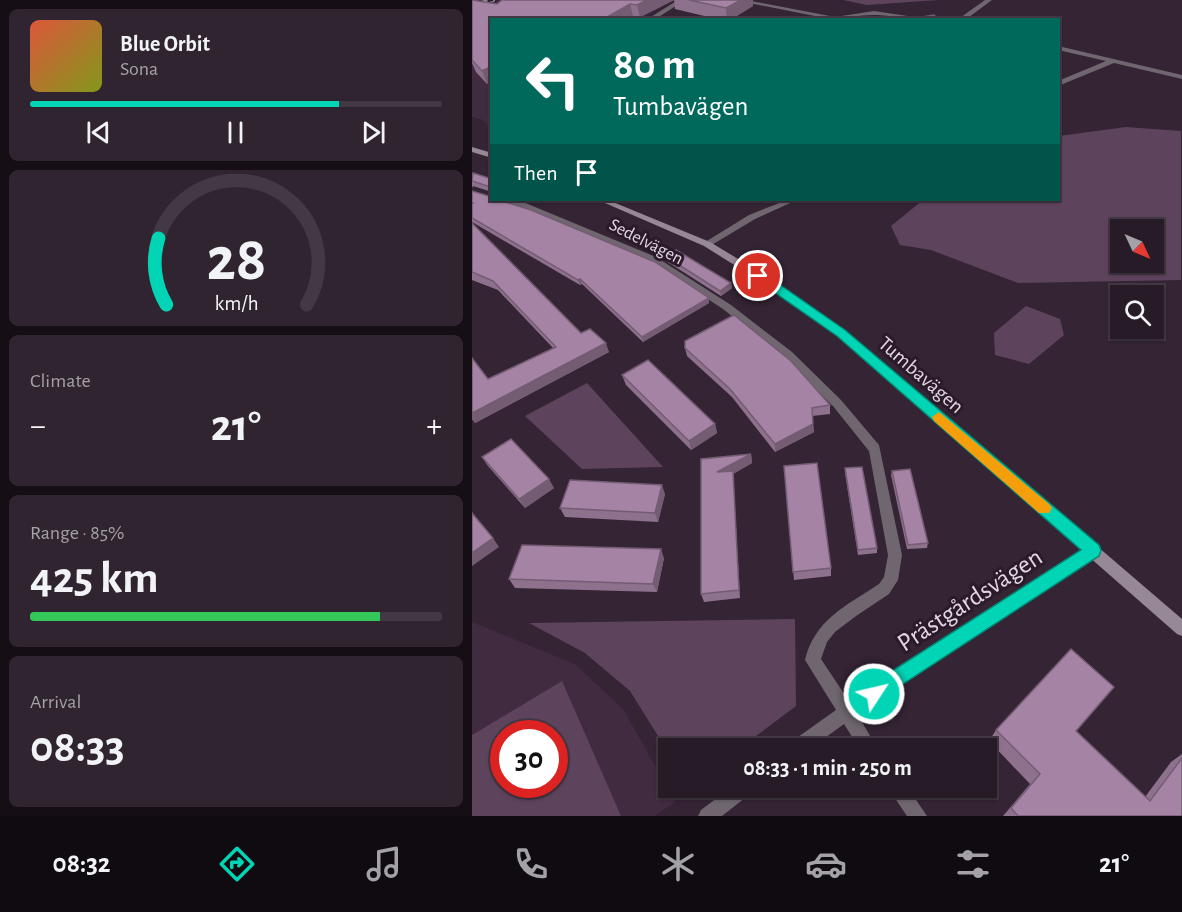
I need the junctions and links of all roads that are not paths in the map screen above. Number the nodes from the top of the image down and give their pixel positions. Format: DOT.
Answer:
graph roads {
  1 [pos="682,0"];
  2 [pos="737,0"];
  3 [pos="989,0"];
  4 [pos="897,17"];
  5 [pos="652,18"];
  6 [pos="827,18"];
  7 [pos="839,18"];
  8 [pos="963,18"];
  9 [pos="1060,48"];
  10 [pos="1113,61"];
  11 [pos="1182,76"];
  12 [pos="1060,83"];
  13 [pos="472,149"];
  14 [pos="490,155"];
  15 [pos="472,158"];
  16 [pos="490,162"];
  17 [pos="506,201"];
  18 [pos="604,201"];
  19 [pos="791,201"];
  20 [pos="707,243"];
  21 [pos="1093,550"];
  22 [pos="1182,629"];
  23 [pos="846,714"];
  24 [pos="811,738"];
  25 [pos="862,738"];
  26 [pos="731,798"];
  27 [pos="904,798"];
  28 [pos="707,816"];
  29 [pos="918,816"];
  1 -- 5 [label="street"];
  2 -- 6 [label="street"];
  3 -- 8 [label="street"];
  4 -- 7 [label="street"];
  9 -- 10 [label="street"];
  10 -- 11 [label="street"];
  10 -- 12 [label="street"];
  13 -- 14 [label="main road"];
  15 -- 16 [label="main road"];
  17 -- 23 [label="street, Sedelvägen"];
  18 -- 20 [label="main road, Tumbavägen"];
  19 -- 20 [label="street"];
  20 -- 21 [label="main road, Tumbavägen"];
  21 -- 22 [label="main road, Tumbavägen"];
  21 -- 23 [label="street, Prästgårdsvägen"];
  23 -- 24 [label="street, Prästgårdsvägen"];
  23 -- 25 [label="street"];
  26 -- 28 [label="street"];
  27 -- 29 [label="street"];
}
